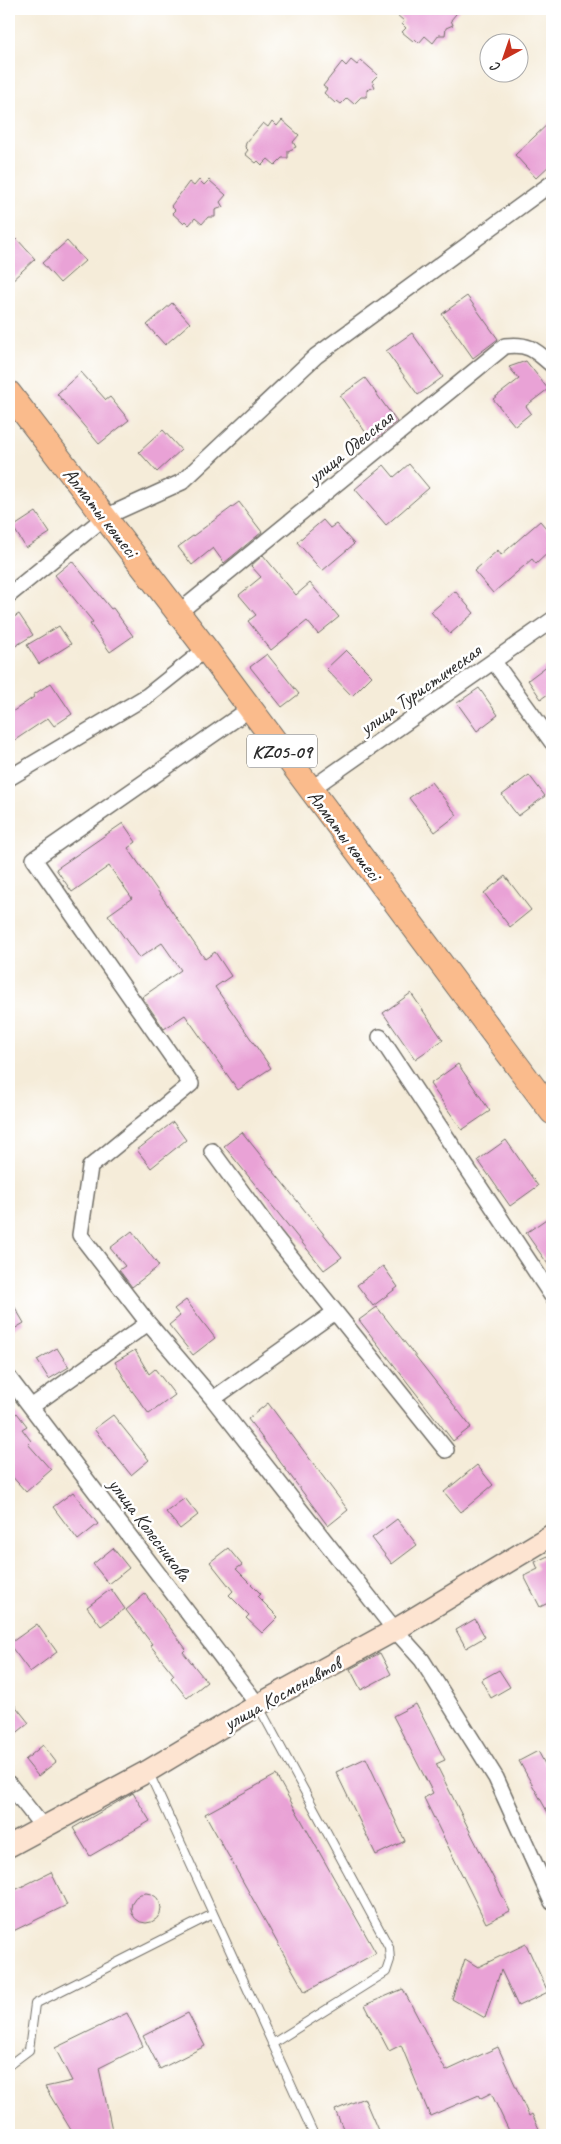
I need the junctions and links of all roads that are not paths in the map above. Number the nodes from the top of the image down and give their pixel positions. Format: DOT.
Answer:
graph roads {
  1 [pos="552,183"];
  2 [pos="552,365"];
  3 [pos="9,393"];
  4 [pos="105,517"];
  5 [pos="9,595"];
  6 [pos="178,613"];
  7 [pos="552,620"];
  8 [pos="206,649"];
  9 [pos="494,662"];
  10 [pos="250,708"];
  11 [pos="552,742"];
  12 [pos="9,778"];
  13 [pos="311,789"];
  14 [pos="380,1037"];
  15 [pos="552,1112"];
  16 [pos="212,1151"];
  17 [pos="552,1296"];
  18 [pos="335,1312"];
  19 [pos="148,1323"];
  20 [pos="9,1378"];
  21 [pos="213,1399"];
  22 [pos="32,1407"];
  23 [pos="446,1450"];
  24 [pos="552,1535"];
  25 [pos="395,1630"];
  26 [pos="258,1705"];
  27 [pos="148,1771"];
  28 [pos="9,1784"];
  29 [pos="43,1828"];
  30 [pos="9,1846"];
  31 [pos="552,1902"];
  32 [pos="213,1914"];
  33 [pos="272,2044"];
  34 [pos="9,2065"];
  35 [pos="314,2135"];
  1 -- 4 [label="street"];
  2 -- 6 [label="street, улица Одесская"];
  3 -- 4 [label="main road, Алматы көшесі / KZ05-09"];
  4 -- 5 [label="street"];
  4 -- 6 [label="main road, Алматы көшесі / KZ05-09"];
  6 -- 8 [label="main road, Алматы көшесі / KZ05-09"];
  7 -- 9 [label="street, улица Туристическая"];
  8 -- 10 [label="main road, Алматы көшесі / KZ05-09"];
  8 -- 12 [label="street"];
  9 -- 11 [label="street"];
  9 -- 13 [label="street, улица Туристическая"];
  10 -- 13 [label="main road, Алматы көшесі / KZ05-09"];
  10 -- 19 [label="street"];
  13 -- 15 [label="main road, Алматы көшесі / KZ05-09"];
  14 -- 17 [label="street"];
  16 -- 18 [label="street"];
  18 -- 21 [label="street"];
  18 -- 23 [label="street"];
  19 -- 21 [label="street"];
  19 -- 22 [label="street"];
  20 -- 22 [label="street, улица Колесникова"];
  21 -- 25 [label="street"];
  22 -- 26 [label="street, улица Колесникова"];
  24 -- 25 [label="main road, улица Космонавтов"];
  25 -- 26 [label="main road, улица Космонавтов"];
  25 -- 31 [label="street"];
  26 -- 27 [label="main road, улица Космонавтов"];
  26 -- 33 [label="lane"];
  27 -- 29 [label="main road, улица Космонавтов"];
  27 -- 32 [label="lane"];
  28 -- 29 [label="street"];
  29 -- 30 [label="main road, улица Космонавтов"];
  32 -- 33 [label="lane"];
  32 -- 34 [label="lane"];
  33 -- 35 [label="lane"];
}
